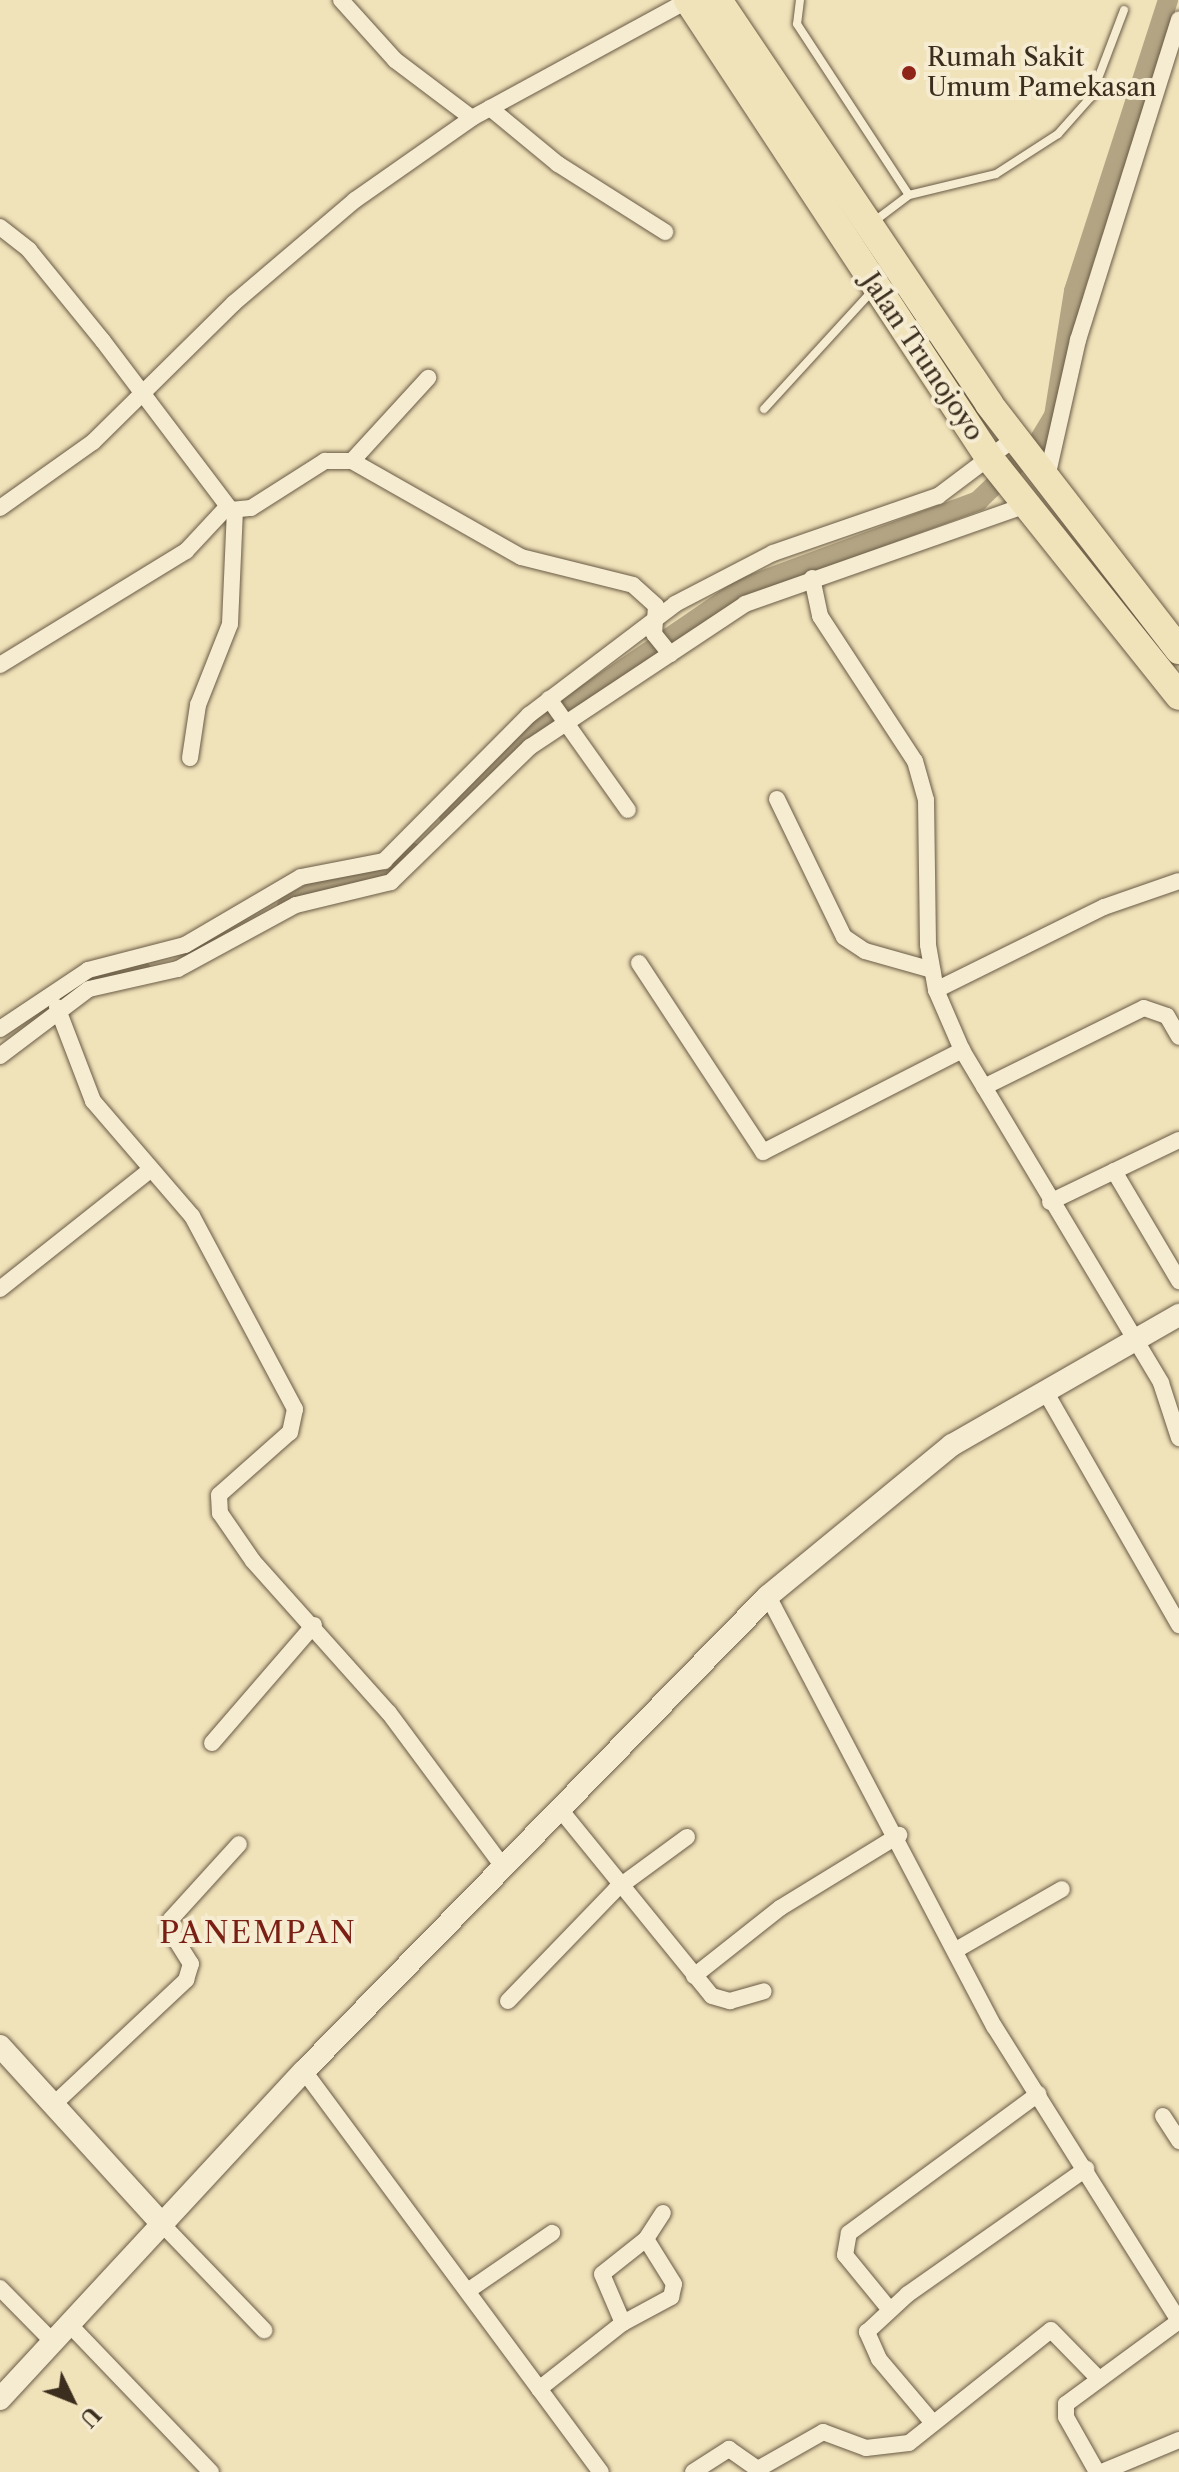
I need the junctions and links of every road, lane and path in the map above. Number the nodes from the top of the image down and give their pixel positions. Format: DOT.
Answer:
graph roads {
  1 [pos="341,0"];
  2 [pos="688,0"];
  3 [pos="718,0"];
  4 [pos="800,0"];
  5 [pos="1124,10"];
  6 [pos="1179,20"];
  7 [pos="490,108"];
  8 [pos="472,118"];
  9 [pos="909,195"];
  10 [pos="0,227"];
  11 [pos="665,232"];
  12 [pos="856,233"];
  13 [pos="886,280"];
  14 [pos="428,378"];
  15 [pos="141,392"];
  16 [pos="764,409"];
  17 [pos="357,454"];
  18 [pos="1029,459"];
  19 [pos="1006,480"];
  20 [pos="0,508"];
  21 [pos="231,509"];
  22 [pos="812,578"];
  23 [pos="657,616"];
  24 [pos="663,645"];
  25 [pos="1179,650"];
  26 [pos="0,665"];
  27 [pos="1179,696"];
  28 [pos="559,711"];
  29 [pos="190,758"];
  30 [pos="777,799"];
  31 [pos="628,810"];
  32 [pos="388,872"];
  33 [pos="1179,881"];
  34 [pos="328,883"];
  35 [pos="639,963"];
  36 [pos="932,970"];
  37 [pos="936,990"];
  38 [pos="55,1004"];
  39 [pos="0,1029"];
  40 [pos="1179,1037"];
  41 [pos="962,1050"];
  42 [pos="0,1056"];
  43 [pos="984,1087"];
  44 [pos="1179,1140"];
  45 [pos="149,1171"];
  46 [pos="1114,1171"];
  47 [pos="1050,1202"];
  48 [pos="1179,1281"];
  49 [pos="0,1289"];
  50 [pos="1179,1315"];
  51 [pos="1133,1343"];
  52 [pos="1045,1391"];
  53 [pos="1179,1438"];
  54 [pos="768,1596"];
  55 [pos="314,1625"];
  56 [pos="1179,1625"];
  57 [pos="212,1743"];
  58 [pos="559,1808"];
  59 [pos="899,1835"];
  60 [pos="687,1837"];
  61 [pos="239,1844"];
  62 [pos="502,1865"];
  63 [pos="624,1885"];
  64 [pos="1062,1889"];
  65 [pos="956,1950"];
  66 [pos="694,1976"];
  67 [pos="764,1991"];
  68 [pos="508,2001"];
  69 [pos="0,2046"];
  70 [pos="304,2071"];
  71 [pos="1038,2094"];
  72 [pos="53,2105"];
  73 [pos="1163,2116"];
  74 [pos="1179,2141"];
  75 [pos="1086,2169"];
  76 [pos="663,2213"];
  77 [pos="161,2223"];
  78 [pos="552,2233"];
  79 [pos="646,2239"];
  80 [pos="0,2288"];
  81 [pos="469,2290"];
  82 [pos="890,2310"];
  83 [pos="1179,2321"];
  84 [pos="623,2323"];
  85 [pos="69,2324"];
  86 [pos="264,2330"];
  87 [pos="53,2342"];
  88 [pos="1098,2378"];
  89 [pos="539,2389"];
  90 [pos="0,2399"];
  91 [pos="933,2423"];
  92 [pos="1179,2440"];
  93 [pos="211,2472"];
  94 [pos="601,2472"];
  95 [pos="693,2472"];
  96 [pos="1100,2472"];
  1 -- 8 [label="street"];
  2 -- 7 [label="street"];
  2 -- 12 [label="highway, Jalan Trunojoyo"];
  3 -- 12 [label="highway, Jalan Trunojoyo"];
  4 -- 9 [label="lane"];
  5 -- 9 [label="lane"];
  6 -- 18 [label="street"];
  7 -- 8 [label="street"];
  7 -- 11 [label="street"];
  8 -- 15 [label="street"];
  9 -- 12 [label="lane"];
  10 -- 15 [label="street"];
  12 -- 13 [label="highway, Jalan Trunojoyo"];
  13 -- 16 [label="lane"];
  13 -- 18 [label="highway, Jalan Trunojoyo"];
  13 -- 19 [label="highway, Jalan Trunojoyo"];
  14 -- 17 [label="street"];
  15 -- 20 [label="street"];
  15 -- 21 [label="street"];
  17 -- 21 [label="street"];
  17 -- 23 [label="street"];
  18 -- 19 [label="street"];
  18 -- 25 [label="highway, Jalan Trunojoyo"];
  19 -- 22 [label="street"];
  19 -- 23 [label="street"];
  19 -- 27 [label="highway, Jalan Trunojoyo"];
  21 -- 26 [label="street"];
  21 -- 29 [label="street"];
  22 -- 24 [label="street"];
  22 -- 36 [label="street"];
  23 -- 24 [label="street"];
  23 -- 28 [label="street"];
  24 -- 28 [label="street"];
  28 -- 31 [label="street"];
  28 -- 32 [label="street"];
  28 -- 32 [label="street"];
  30 -- 36 [label="street"];
  32 -- 34 [label="street"];
  32 -- 34 [label="street"];
  33 -- 37 [label="street"];
  34 -- 38 [label="street"];
  34 -- 38 [label="street"];
  35 -- 41 [label="street"];
  36 -- 37 [label="street"];
  37 -- 41 [label="street"];
  38 -- 39 [label="street"];
  38 -- 42 [label="street"];
  38 -- 45 [label="street"];
  40 -- 43 [label="street"];
  41 -- 43 [label="street"];
  43 -- 47 [label="street"];
  44 -- 46 [label="street"];
  45 -- 49 [label="street"];
  45 -- 55 [label="street"];
  46 -- 47 [label="street"];
  46 -- 48 [label="street"];
  47 -- 51 [label="street"];
  50 -- 51 [label="main road"];
  51 -- 52 [label="main road"];
  51 -- 53 [label="street"];
  52 -- 54 [label="main road"];
  52 -- 56 [label="street"];
  54 -- 58 [label="main road"];
  54 -- 59 [label="street"];
  55 -- 57 [label="street"];
  55 -- 62 [label="street"];
  58 -- 62 [label="main road"];
  58 -- 63 [label="street"];
  59 -- 65 [label="street"];
  59 -- 66 [label="street"];
  60 -- 63 [label="street"];
  61 -- 72 [label="street"];
  62 -- 70 [label="main road"];
  63 -- 66 [label="street"];
  63 -- 68 [label="street"];
  64 -- 65 [label="street"];
  65 -- 71 [label="street"];
  66 -- 67 [label="street"];
  69 -- 72 [label="main road"];
  70 -- 77 [label="main road"];
  70 -- 81 [label="street"];
  71 -- 75 [label="street"];
  71 -- 82 [label="street"];
  72 -- 77 [label="main road"];
  73 -- 74 [label="street"];
  75 -- 82 [label="street"];
  75 -- 83 [label="street"];
  76 -- 79 [label="street"];
  77 -- 85 [label="main road"];
  77 -- 86 [label="street"];
  78 -- 81 [label="street"];
  79 -- 84 [label="street"];
  79 -- 84 [label="street"];
  80 -- 87 [label="street"];
  81 -- 89 [label="street"];
  82 -- 91 [label="street"];
  83 -- 88 [label="street"];
  84 -- 89 [label="street"];
  85 -- 87 [label="main road"];
  85 -- 93 [label="street"];
  87 -- 90 [label="main road"];
  88 -- 91 [label="street"];
  88 -- 96 [label="street"];
  89 -- 94 [label="street"];
  91 -- 95 [label="street"];
  92 -- 96 [label="street"];
}
